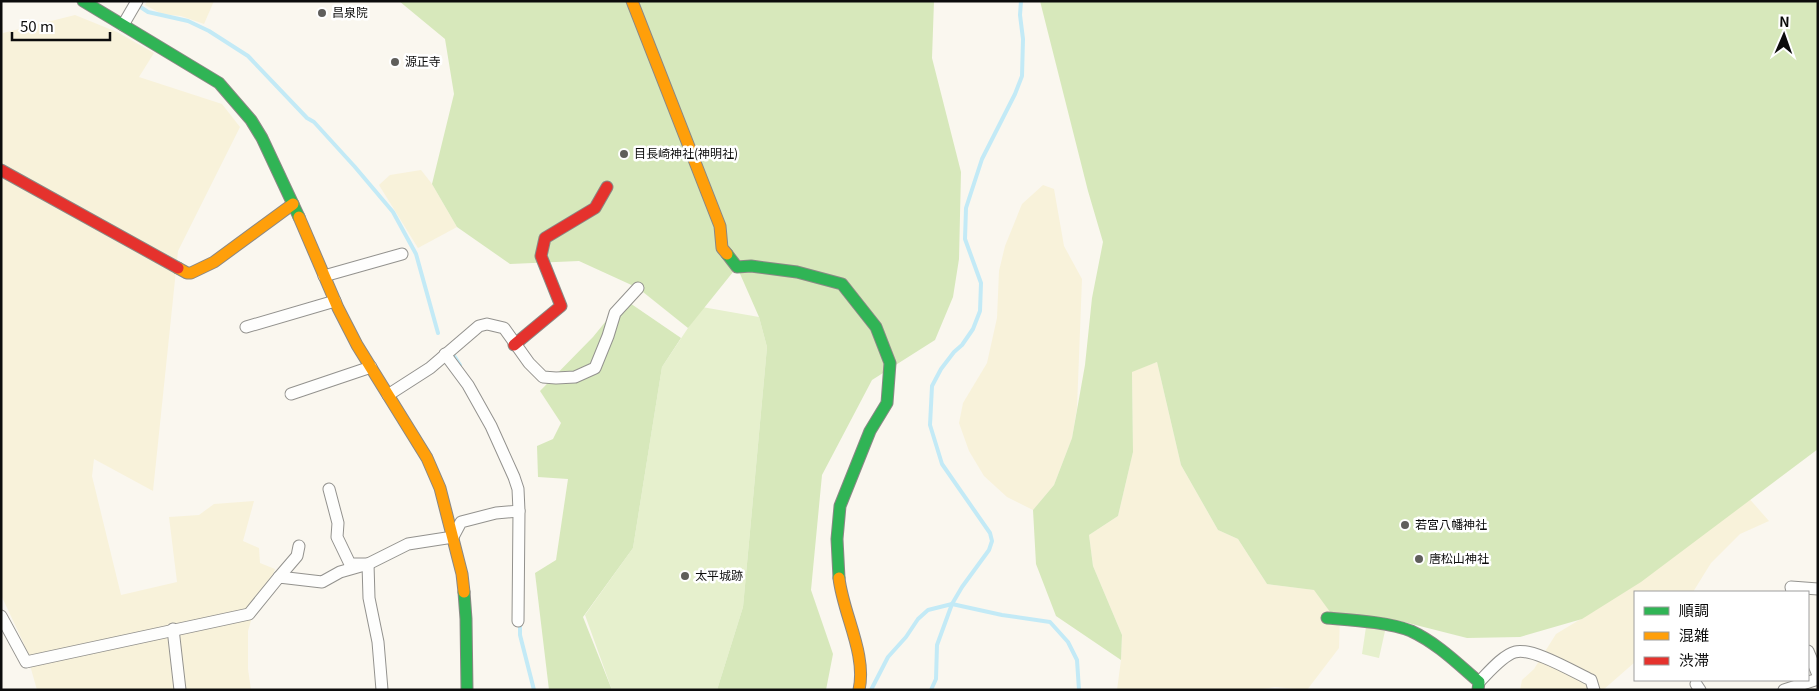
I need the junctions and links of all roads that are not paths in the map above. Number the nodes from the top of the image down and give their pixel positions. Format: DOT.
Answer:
graph roads {
  1 [pos="82,1"];
  2 [pos="632,1"];
  3 [pos="134,6"];
  4 [pos="123,25"];
  5 [pos="1,170"];
  6 [pos="607,187"];
  7 [pos="294,204"];
  8 [pos="402,254"];
  9 [pos="324,276"];
  10 [pos="638,288"];
  11 [pos="335,301"];
  12 [pos="246,328"];
  13 [pos="514,345"];
  14 [pos="445,354"];
  15 [pos="371,367"];
  16 [pos="291,394"];
  17 [pos="388,395"];
  18 [pos="329,489"];
  19 [pos="519,510"];
  20 [pos="453,537"];
  21 [pos="299,546"];
  22 [pos="368,564"];
  23 [pos="279,577"];
  24 [pos="1818,589"];
  25 [pos="1792,591"];
  26 [pos="1,616"];
  27 [pos="1327,618"];
  28 [pos="518,621"];
  29 [pos="173,630"];
  30 [pos="1809,653"];
  31 [pos="1818,675"];
  32 [pos="1818,679"];
  33 [pos="1479,686"];
  34 [pos="180,690"];
  35 [pos="382,690"];
  36 [pos="467,690"];
  37 [pos="858,690"];
  38 [pos="1594,690"];
  39 [pos="1784,690"];
  1 -- 4 [label="street"];
  2 -- 37 [label="street"];
  3 -- 4 [label="street"];
  4 -- 7 [label="street"];
  5 -- 7 [label="street"];
  6 -- 13 [label="street"];
  7 -- 9 [label="street"];
  8 -- 9 [label="street"];
  9 -- 11 [label="street"];
  10 -- 13 [label="street"];
  11 -- 12 [label="street"];
  11 -- 15 [label="street"];
  13 -- 14 [label="street"];
  14 -- 17 [label="street"];
  14 -- 19 [label="street"];
  15 -- 16 [label="street"];
  15 -- 17 [label="street"];
  17 -- 20 [label="street"];
  18 -- 22 [label="street"];
  19 -- 20 [label="street"];
  19 -- 28 [label="street"];
  20 -- 22 [label="street"];
  20 -- 36 [label="street"];
  21 -- 23 [label="street"];
  22 -- 23 [label="street"];
  22 -- 35 [label="street"];
  23 -- 29 [label="street"];
  24 -- 25 [label="street"];
  26 -- 29 [label="street"];
  27 -- 33 [label="street"];
  29 -- 34 [label="street"];
  30 -- 31 [label="street"];
  32 -- 39 [label="street"];
  33 -- 38 [label="street"];
}
